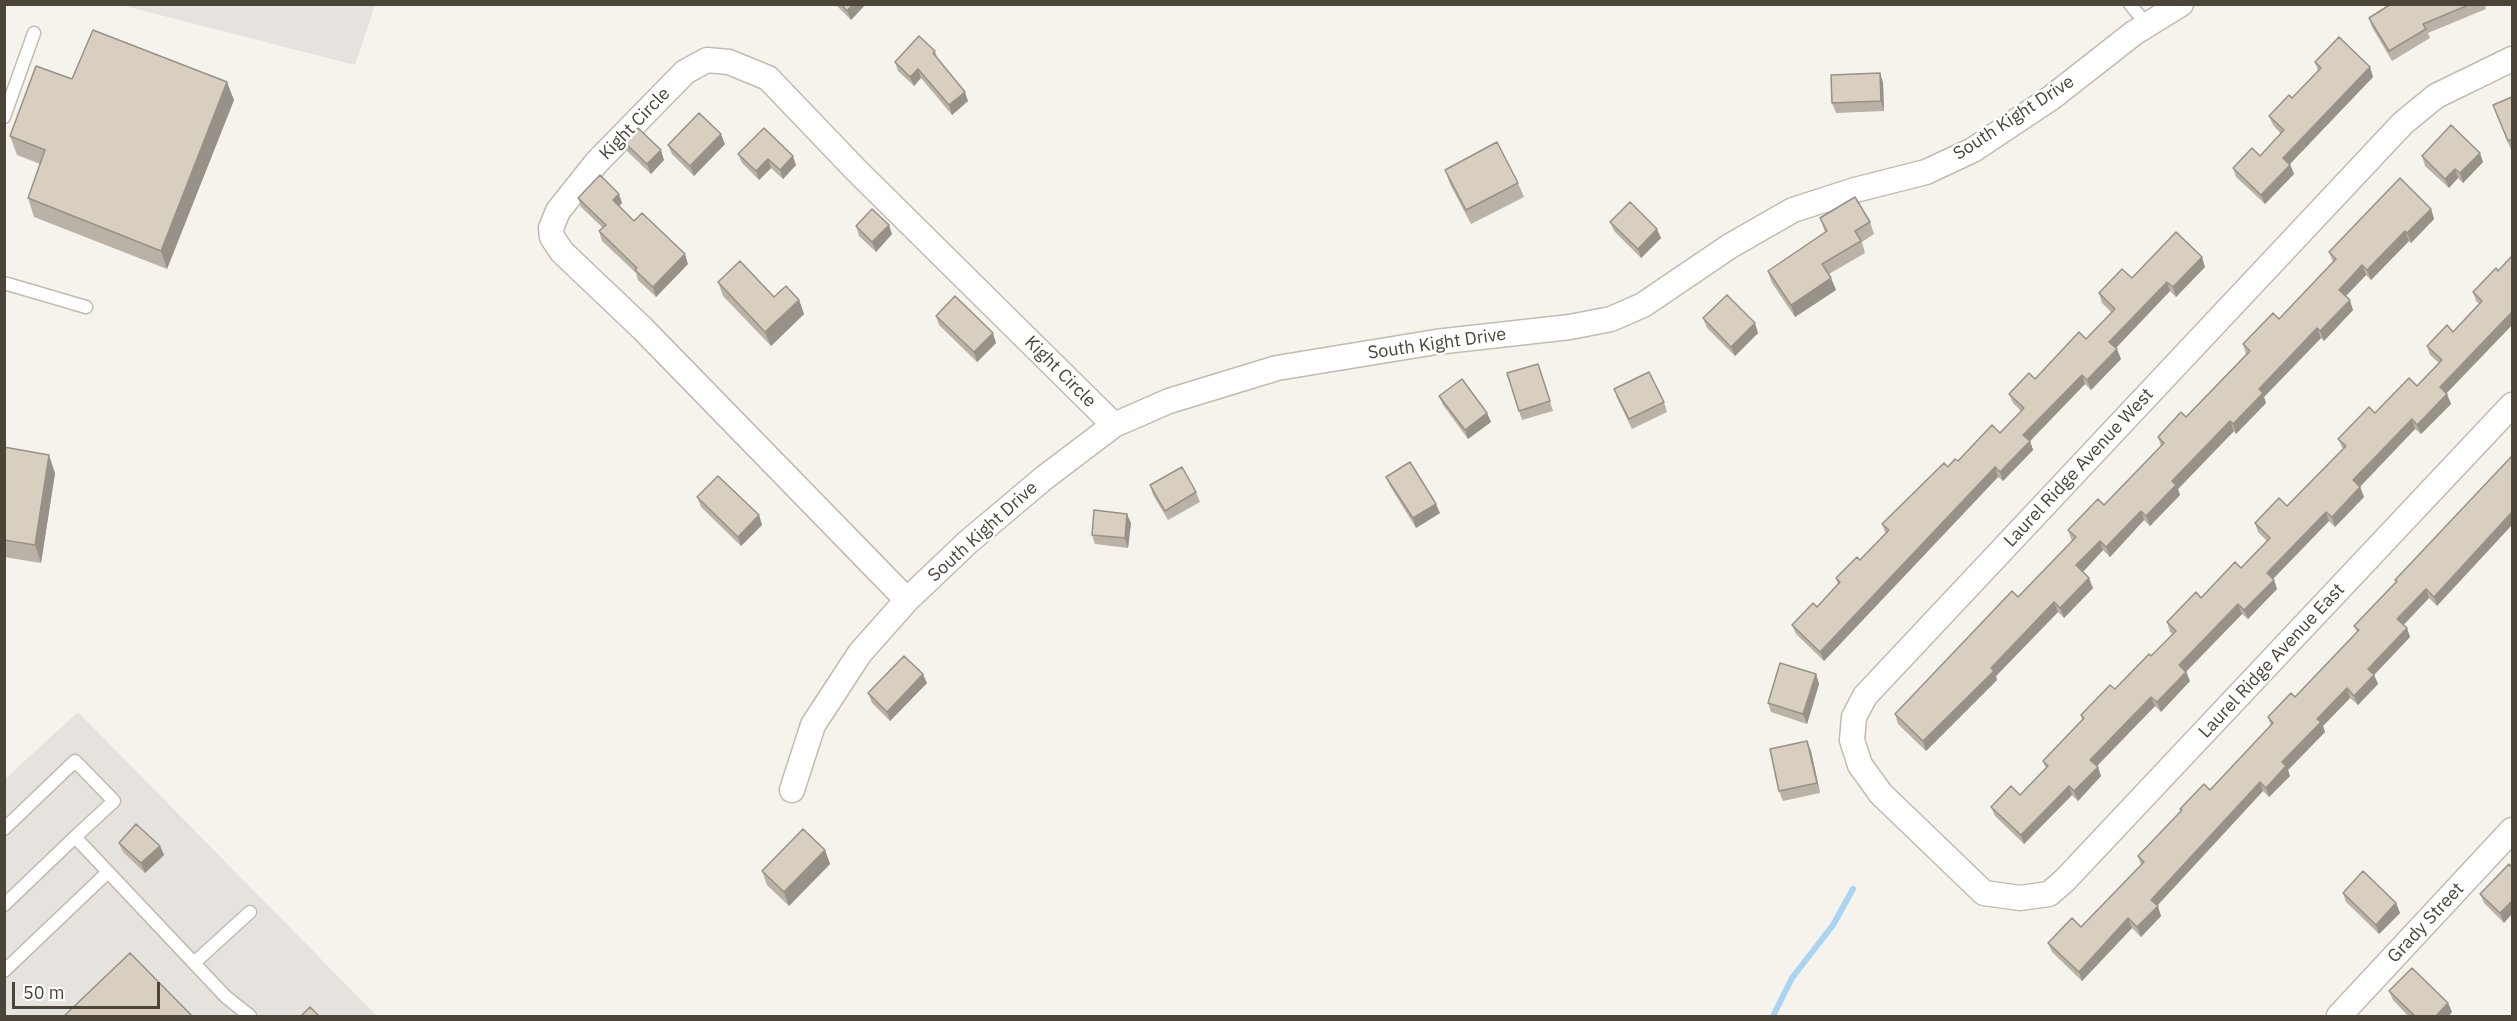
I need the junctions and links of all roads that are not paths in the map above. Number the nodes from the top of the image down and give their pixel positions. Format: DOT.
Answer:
graph roads {
  1 [pos="2130,4"];
  2 [pos="2181,4"];
  3 [pos="2148,25"];
  4 [pos="34,33"];
  5 [pos="2512,59"];
  6 [pos="4,117"];
  7 [pos="4,283"];
  8 [pos="86,307"];
  9 [pos="2512,405"];
  10 [pos="1114,425"];
  11 [pos="907,600"];
  12 [pos="792,790"];
  13 [pos="4,829"];
  14 [pos="2512,830"];
  15 [pos="75,837"];
  16 [pos="108,872"];
  17 [pos="2020,898"];
  18 [pos="4,905"];
  19 [pos="250,912"];
  20 [pos="194,963"];
  21 [pos="4,971"];
  22 [pos="250,1017"];
  23 [pos="2339,1017"];
  1 -- 3 [label="lane"];
  2 -- 3 [label="street, South Kight Drive"];
  3 -- 10 [label="street, South Kight Drive"];
  4 -- 6 [label="lane"];
  5 -- 17 [label="street, Laurel Ridge Avenue West"];
  7 -- 8 [label="lane"];
  9 -- 17 [label="street, Laurel Ridge Avenue East"];
  10 -- 11 [label="street, South Kight Drive"];
  10 -- 11 [label="street, Kight Circle"];
  11 -- 12 [label="street, South Kight Drive"];
  13 -- 15 [label="lane"];
  14 -- 23 [label="street, Grady Street"];
  15 -- 16 [label="lane"];
  15 -- 18 [label="lane"];
  16 -- 20 [label="lane"];
  16 -- 21 [label="lane"];
  19 -- 20 [label="lane"];
  20 -- 22 [label="lane"];
}
